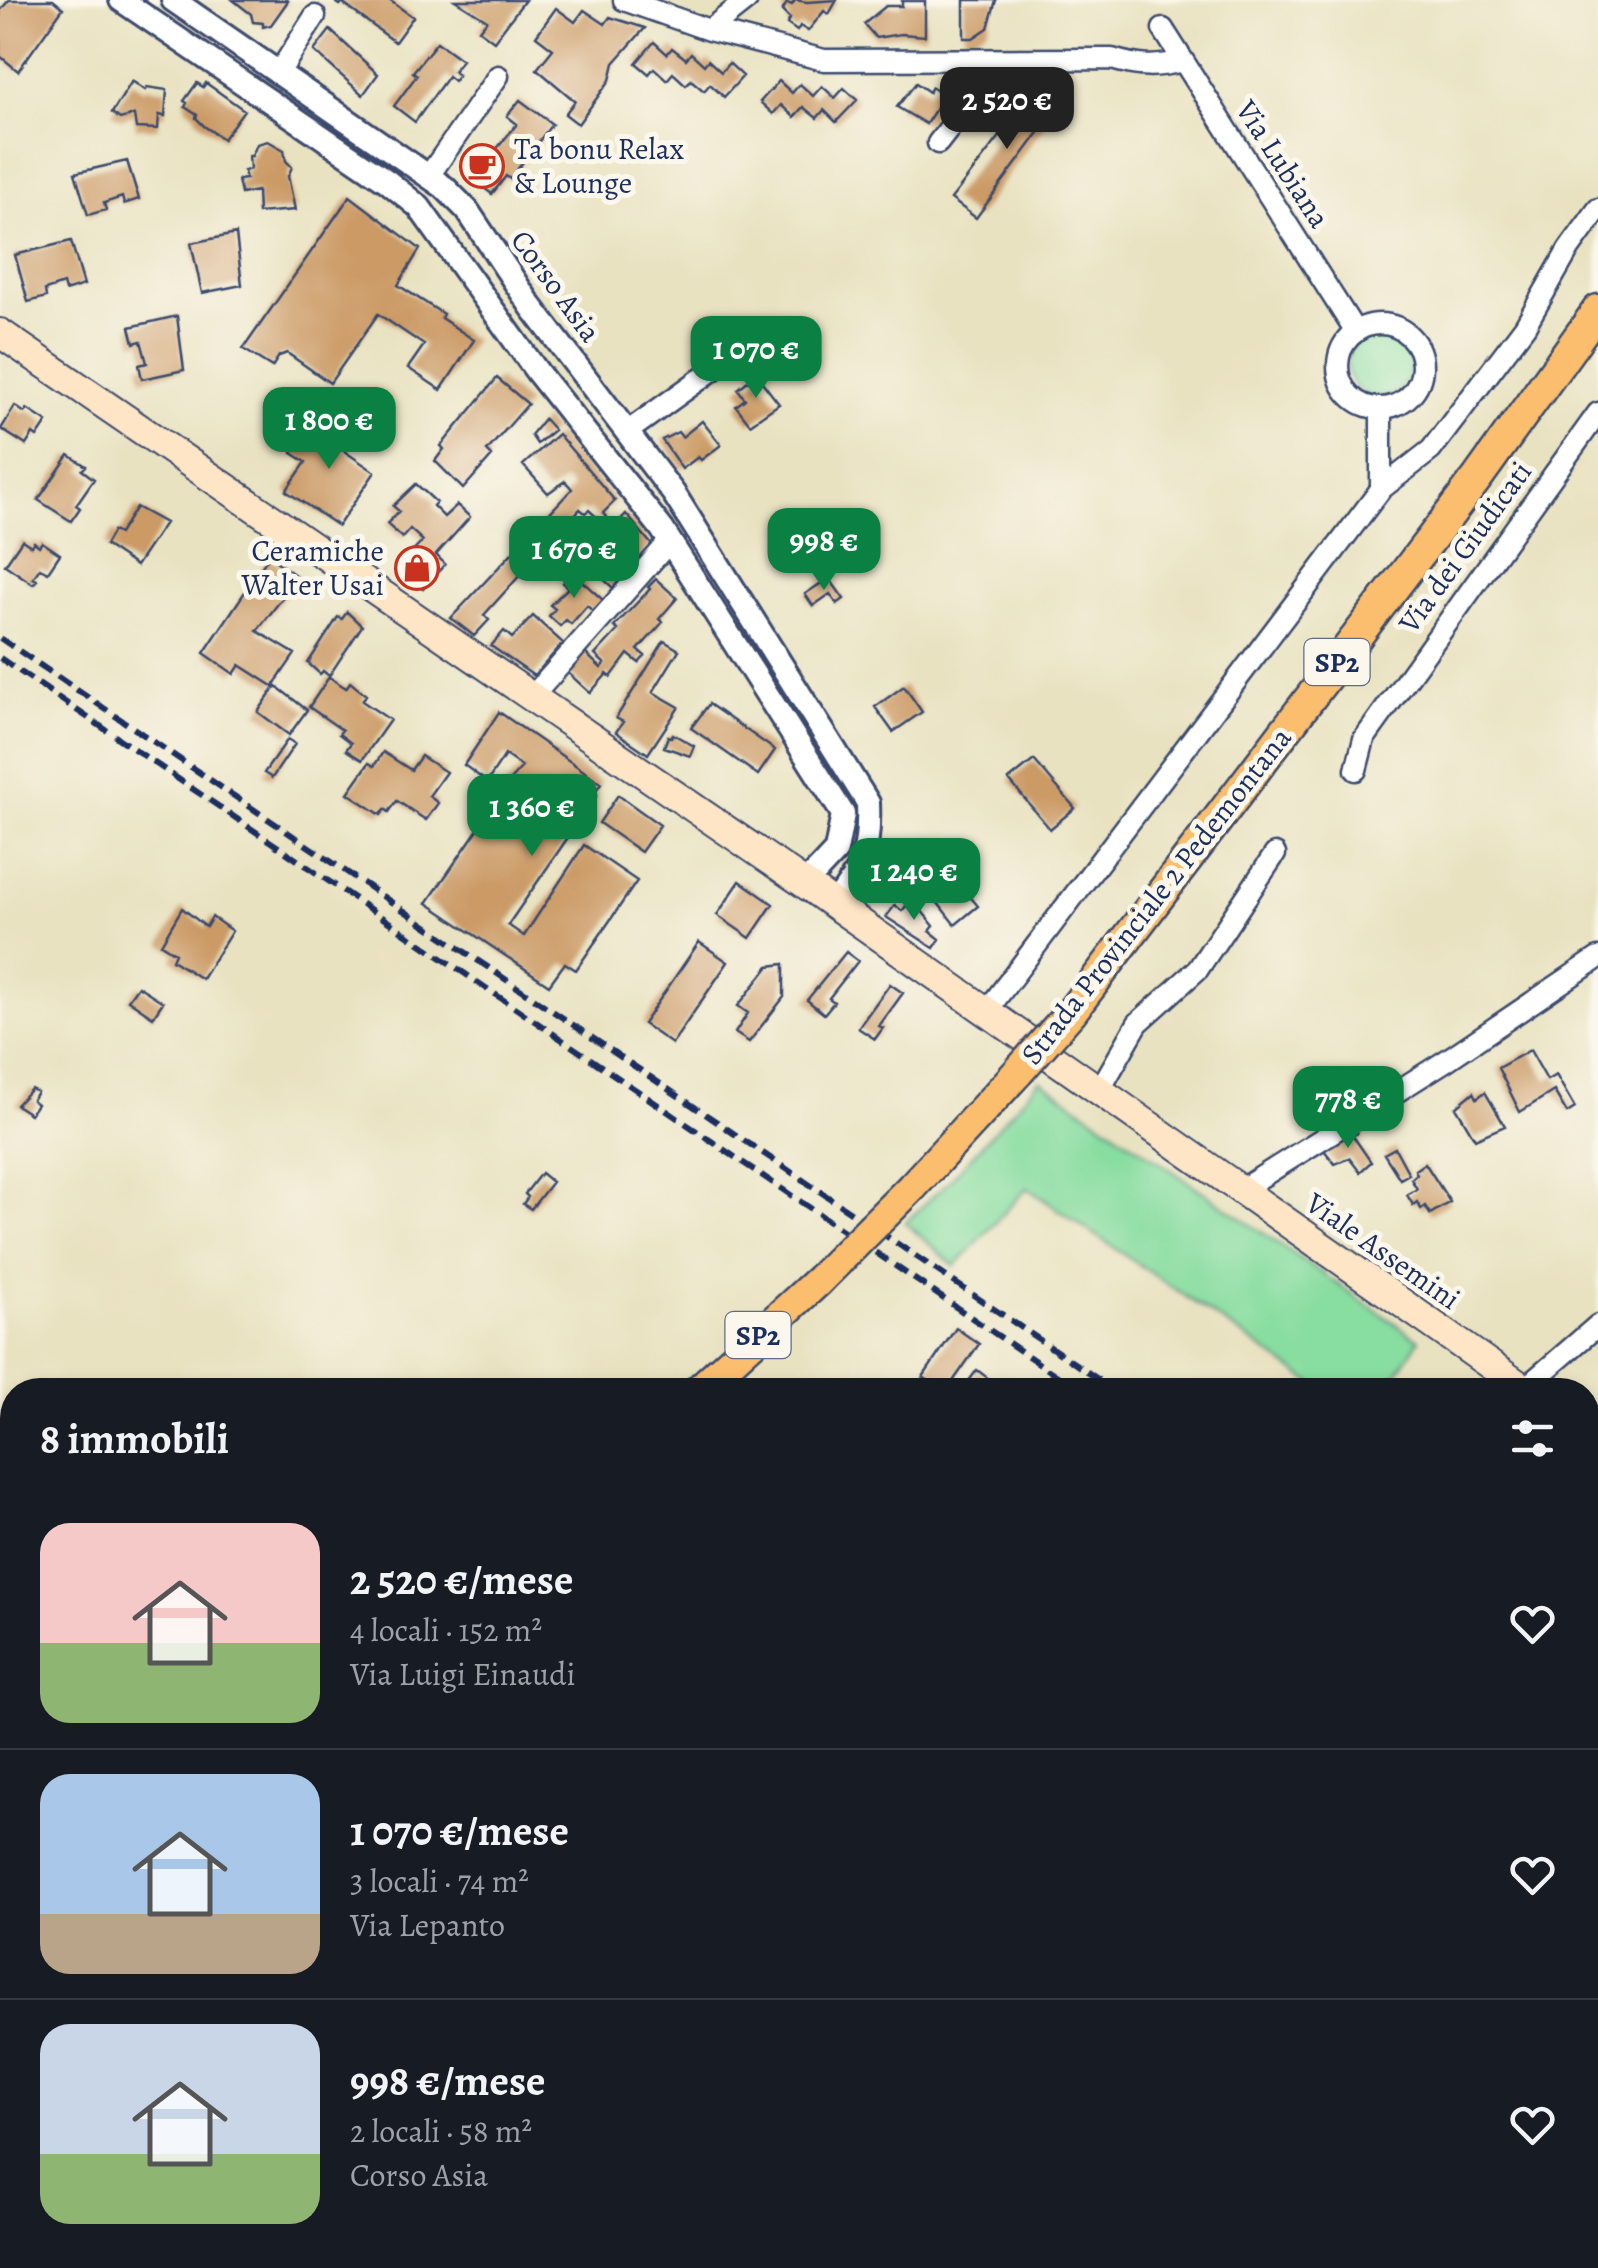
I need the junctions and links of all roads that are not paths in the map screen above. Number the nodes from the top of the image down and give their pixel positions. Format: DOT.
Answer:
graph roads {
  1 [pos="122,0"];
  2 [pos="173,0"];
  3 [pos="624,0"];
  4 [pos="747,0"];
  5 [pos="315,16"];
  6 [pos="1163,29"];
  7 [pos="709,30"];
  8 [pos="1002,60"];
  9 [pos="1182,62"];
  10 [pos="278,74"];
  11 [pos="498,76"];
  12 [pos="938,142"];
  13 [pos="428,177"];
  14 [pos="1598,209"];
  15 [pos="532,306"];
  16 [pos="1598,310"];
  17 [pos="503,324"];
  18 [pos="1356,331"];
  19 [pos="0,333"];
  20 [pos="760,336"];
  21 [pos="1380,408"];
  22 [pos="1598,412"];
  23 [pos="627,432"];
  24 [pos="1381,488"];
  25 [pos="670,541"];
  26 [pos="531,698"];
  27 [pos="1356,770"];
  28 [pos="1275,854"];
  29 [pos="805,884"];
  30 [pos="834,905"];
  31 [pos="1598,958"];
  32 [pos="986,1012"];
  33 [pos="1099,1091"];
  34 [pos="1239,1191"];
  35 [pos="1598,1325"];
  36 [pos="712,1378"];
  37 [pos="1508,1378"];
  38 [pos="1538,1378"];
  1 -- 17 [label="street"];
  2 -- 10 [label="street, Corso Asia"];
  3 -- 7 [label="street"];
  4 -- 7 [label="street"];
  5 -- 10 [label="street"];
  6 -- 9 [label="street, Via Lubiana"];
  7 -- 8 [label="street"];
  8 -- 9 [label="street"];
  8 -- 12 [label="street"];
  9 -- 18 [label="street, Via Lubiana"];
  10 -- 13 [label="street, Corso Asia"];
  11 -- 13 [label="street"];
  13 -- 15 [label="street, Corso Asia"];
  14 -- 24 [label="street"];
  15 -- 17 [label="street"];
  15 -- 23 [label="street, Corso Asia"];
  16 -- 36 [label="main road, Strada Provinciale 2 Pedemontana / SP2, bridge"];
  17 -- 25 [label="street"];
  18 -- 21 [label="street"];
  18 -- 21 [label="street"];
  19 -- 26 [label="main road, Viale Assemini"];
  20 -- 23 [label="street"];
  21 -- 24 [label="street"];
  22 -- 27 [label="street, Via dei Giudicati"];
  23 -- 30 [label="street, Corso Asia"];
  24 -- 32 [label="street"];
  25 -- 26 [label="street"];
  25 -- 29 [label="street"];
  26 -- 29 [label="main road, Viale Assemini"];
  28 -- 33 [label="street"];
  29 -- 30 [label="main road, Viale Assemini"];
  30 -- 32 [label="main road, Viale Assemini"];
  31 -- 34 [label="street"];
  32 -- 33 [label="main road, Viale Assemini"];
  33 -- 34 [label="main road, Viale Assemini"];
  34 -- 37 [label="main road, Viale Assemini"];
  35 -- 38 [label="street"];
}
